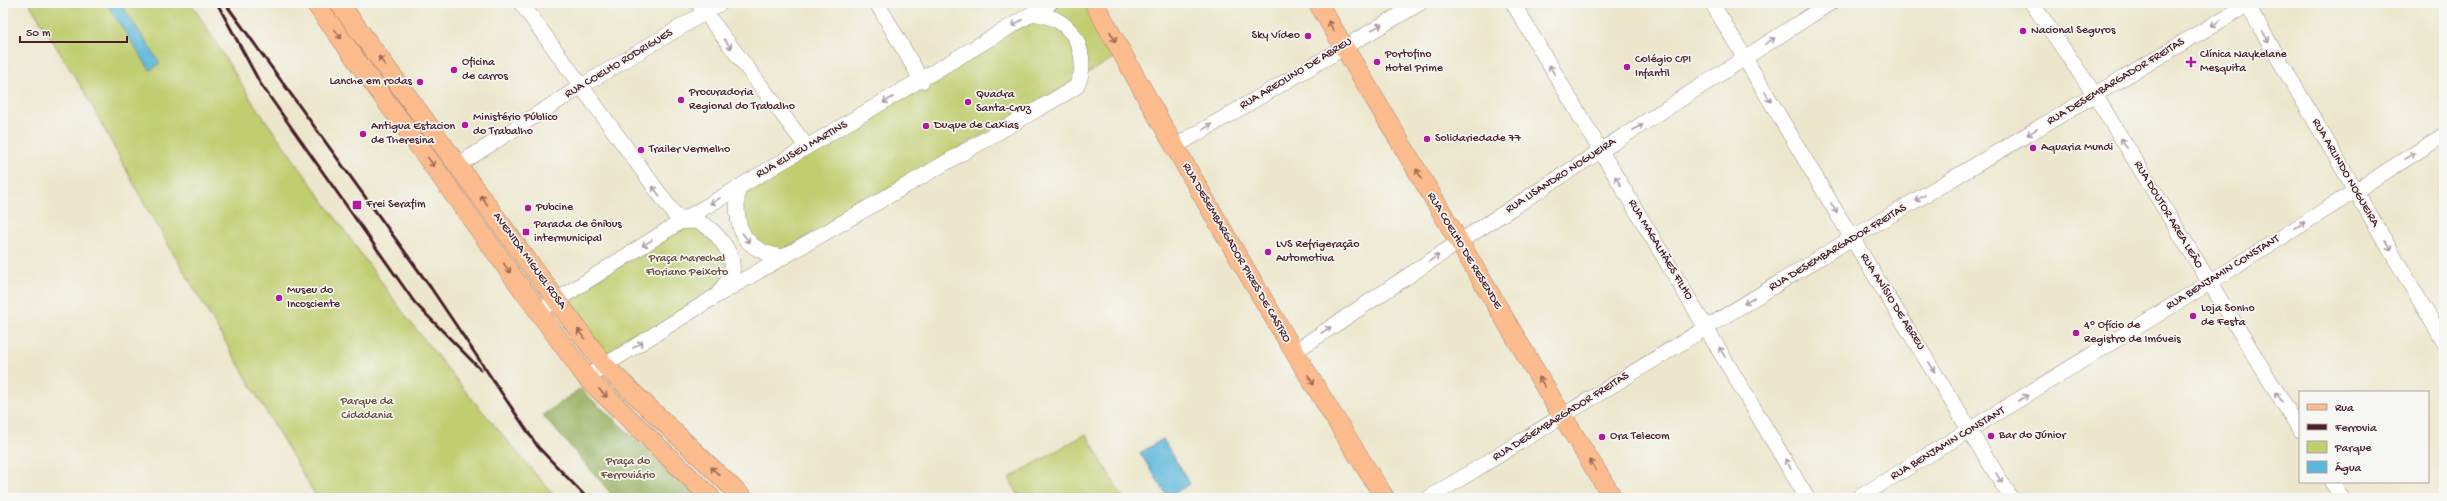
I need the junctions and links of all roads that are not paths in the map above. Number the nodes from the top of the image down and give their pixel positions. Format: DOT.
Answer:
graph roads {
  1 [pos="315,3"];
  2 [pos="339,3"];
  3 [pos="521,3"];
  4 [pos="721,3"];
  5 [pos="877,3"];
  6 [pos="1050,3"];
  7 [pos="1094,3"];
  8 [pos="1318,3"];
  9 [pos="1420,3"];
  10 [pos="1513,3"];
  11 [pos="1712,3"];
  12 [pos="1830,3"];
  13 [pos="2032,3"];
  14 [pos="2248,4"];
  15 [pos="701,8"];
  16 [pos="1033,13"];
  17 [pos="1343,46"];
  18 [pos="1744,57"];
  19 [pos="922,81"];
  20 [pos="580,87"];
  21 [pos="2095,95"];
  22 [pos="2444,135"];
  23 [pos="807,147"];
  24 [pos="1174,147"];
  25 [pos="1600,152"];
  26 [pos="458,165"];
  27 [pos="738,188"];
  28 [pos="2354,190"];
  29 [pos="680,222"];
  30 [pos="1852,238"];
  31 [pos="1458,242"];
  32 [pos="783,257"];
  33 [pos="2209,283"];
  34 [pos="716,296"];
  35 [pos="556,299"];
  36 [pos="538,312"];
  37 [pos="1707,327"];
  38 [pos="2444,342"];
  39 [pos="1294,352"];
  40 [pos="604,365"];
  41 [pos="586,377"];
  42 [pos="1562,416"];
  43 [pos="2299,428"];
  44 [pos="1971,430"];
  45 [pos="2333,483"];
  46 [pos="711,498"];
  47 [pos="743,498"];
  48 [pos="1385,498"];
  49 [pos="1429,498"];
  50 [pos="1613,498"];
  51 [pos="1808,498"];
  52 [pos="1858,498"];
  53 [pos="2011,498"];
  54 [pos="2342,498"];
  1 -- 36 [label="main road, AVENIDA MIGUEL ROSA, one-way"];
  26 -- 2 [label="main road, AVENIDA MIGUEL ROSA, one-way"];
  3 -- 20 [label="street"];
  4 -- 15 [label="street, RUA COELHO RODRIGUES"];
  5 -- 19 [label="street"];
  6 -- 16 [label="street, RUA ELISEU MARTINS"];
  7 -- 24 [label="main road, RUA DESEMBARGADOR PIRES DE CASTRO, one-way"];
  17 -- 8 [label="main road, RUA COELHO DE RESENDE, one-way"];
  17 -- 9 [label="street, RUA AREOLINO DE ABREU, one-way"];
  25 -- 10 [label="street, RUA MAGALHÃES FILHO, one-way"];
  11 -- 18 [label="street, RUA ANÍSIO DE ABREU"];
  18 -- 12 [label="street, RUA LISANDRO NOGUEIRA, one-way"];
  13 -- 21 [label="street, RUA DOUTOR AREA LEÃO"];
  14 -- 21 [label="street, RUA DESEMBARGADOR FREITAS, one-way"];
  14 -- 28 [label="street, RUA ARLINDO NOGUEIRA, one-way"];
  15 -- 20 [label="street, RUA COELHO RODRIGUES"];
  15 -- 23 [label="street, one-way"];
  16 -- 19 [label="street, RUA ELISEU MARTINS, one-way"];
  16 -- 32 [label="street"];
  24 -- 17 [label="street, RUA AREOLINO DE ABREU, one-way"];
  31 -- 17 [label="main road, RUA COELHO DE RESENDE, one-way"];
  25 -- 18 [label="street, RUA LISANDRO NOGUEIRA, one-way"];
  18 -- 30 [label="street, RUA ANÍSIO DE ABREU, one-way"];
  19 -- 23 [label="street, RUA ELISEU MARTINS, one-way"];
  20 -- 26 [label="street, RUA COELHO RODRIGUES"];
  29 -- 20 [label="street, one-way"];
  21 -- 30 [label="street, RUA DESEMBARGADOR FREITAS, one-way"];
  33 -- 21 [label="street, RUA DOUTOR AREA LEÃO, one-way"];
  28 -- 22 [label="street, RUA BENJAMIN CONSTANT, one-way"];
  23 -- 27 [label="street, RUA ELISEU MARTINS"];
  24 -- 39 [label="main road, RUA DESEMBARGADOR PIRES DE CASTRO"];
  25 -- 31 [label="street, RUA LISANDRO NOGUEIRA"];
  37 -- 25 [label="street, RUA MAGALHÃES FILHO, one-way"];
  35 -- 26 [label="main road, AVENIDA MIGUEL ROSA, one-way"];
  27 -- 29 [label="street, RUA ELISEU MARTINS, one-way"];
  27 -- 32 [label="street, one-way"];
  33 -- 28 [label="street, RUA BENJAMIN CONSTANT, one-way"];
  28 -- 38 [label="street, RUA ARLINDO NOGUEIRA, one-way"];
  29 -- 34 [label="street"];
  29 -- 35 [label="street, RUA ELISEU MARTINS, one-way"];
  30 -- 37 [label="street, RUA DESEMBARGADOR FREITAS, one-way"];
  30 -- 44 [label="street, RUA ANÍSIO DE ABREU, one-way"];
  39 -- 31 [label="street, RUA LISANDRO NOGUEIRA, one-way"];
  42 -- 31 [label="main road, RUA COELHO DE RESENDE, one-way"];
  32 -- 34 [label="street"];
  43 -- 33 [label="street, RUA DOUTOR AREA LEÃO, one-way"];
  44 -- 33 [label="street, RUA BENJAMIN CONSTANT, one-way"];
  40 -- 34 [label="street, one-way"];
  35 -- 36 [label="street, RUA ELISEU MARTINS"];
  40 -- 35 [label="main road, AVENIDA MIGUEL ROSA, one-way"];
  36 -- 41 [label="main road, AVENIDA MIGUEL ROSA"];
  37 -- 42 [label="street, RUA DESEMBARGADOR FREITAS"];
  51 -- 37 [label="street, RUA MAGALHÃES FILHO, one-way"];
  39 -- 48 [label="main road, RUA DESEMBARGADOR PIRES DE CASTRO, one-way"];
  40 -- 41 [label="street"];
  47 -- 40 [label="main road, AVENIDA MIGUEL ROSA, one-way"];
  41 -- 46 [label="main road, AVENIDA MIGUEL ROSA, one-way"];
  42 -- 49 [label="street, RUA DESEMBARGADOR FREITAS"];
  50 -- 42 [label="main road, RUA COELHO DE RESENDE, one-way"];
  44 -- 52 [label="street, RUA BENJAMIN CONSTANT"];
  44 -- 53 [label="street, RUA ANÍSIO DE ABREU, one-way"];
  45 -- 54 [label="street"];
}
